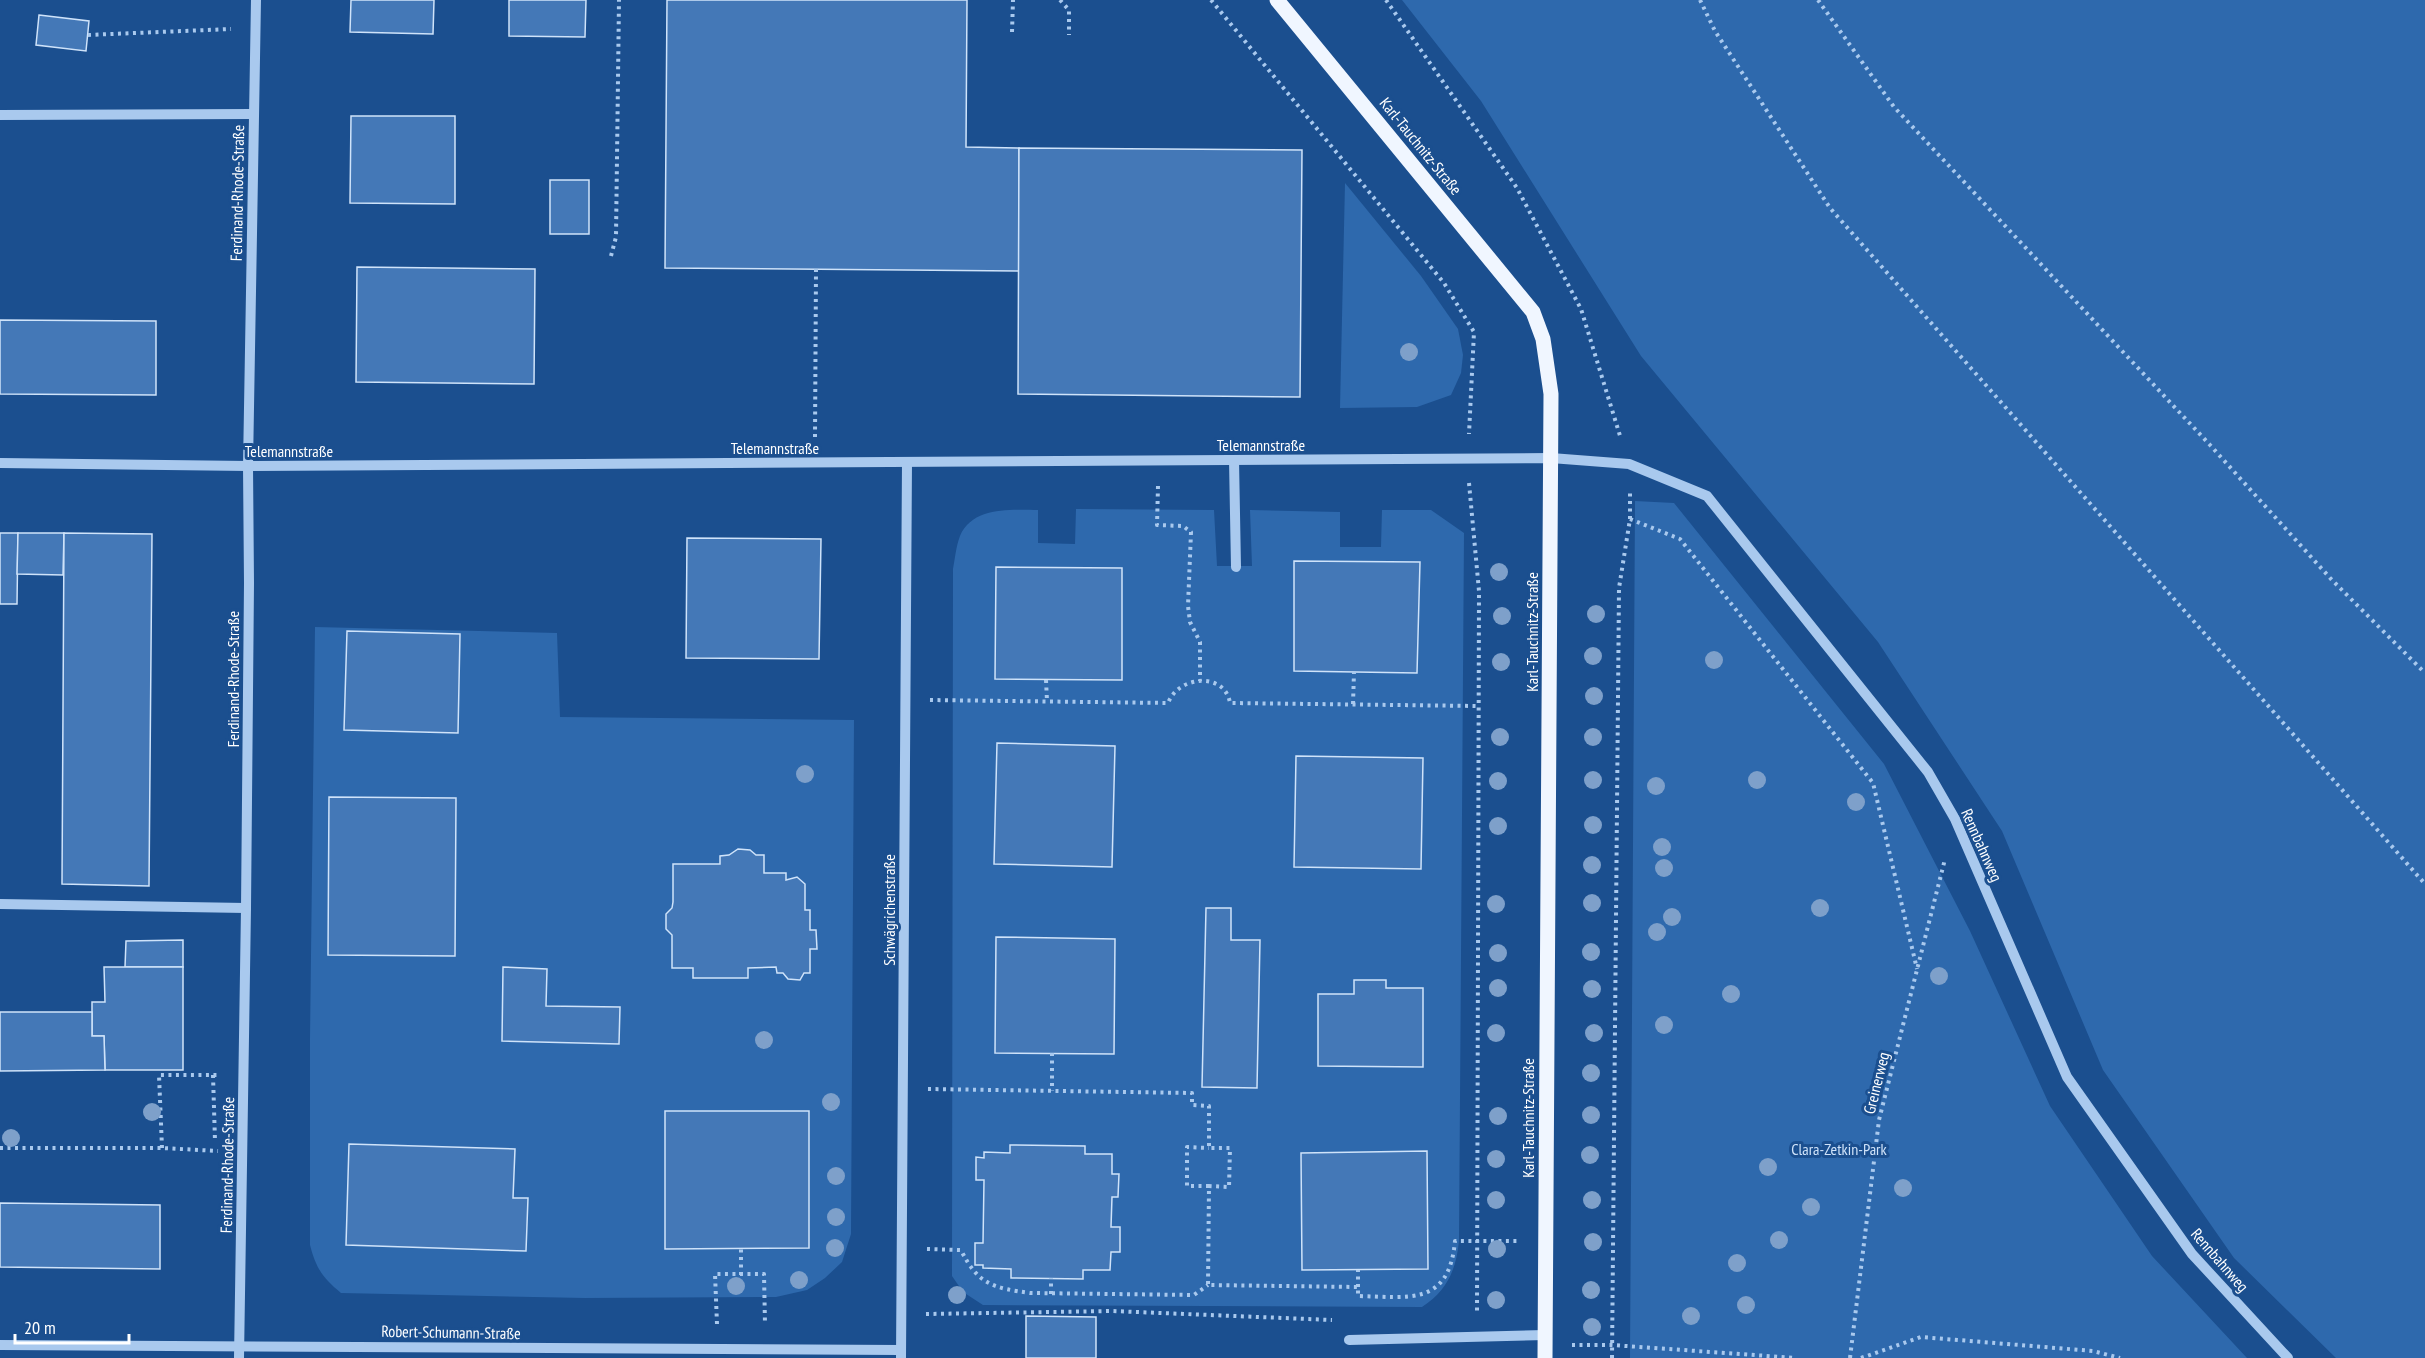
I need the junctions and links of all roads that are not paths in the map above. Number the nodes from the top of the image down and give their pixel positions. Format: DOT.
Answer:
graph roads {
  1 [pos="256,0"];
  2 [pos="1278,0"];
  3 [pos="254,114"];
  4 [pos="0,116"];
  5 [pos="1551,458"];
  6 [pos="1234,460"];
  7 [pos="907,462"];
  8 [pos="0,463"];
  9 [pos="248,466"];
  10 [pos="1236,567"];
  11 [pos="0,904"];
  12 [pos="246,908"];
  13 [pos="1349,1340"];
  14 [pos="0,1345"];
  15 [pos="239,1345"];
  16 [pos="1545,1346"];
  17 [pos="901,1354"];
  18 [pos="239,1358"];
  19 [pos="2288,1358"];
  1 -- 3 [label="street, Ferdinand-Rhode-Straße"];
  2 -- 5 [label="main road, Karl-Tauchnitz-Straße"];
  3 -- 4 [label="street"];
  3 -- 9 [label="street, Ferdinand-Rhode-Straße"];
  5 -- 6 [label="street, Telemannstraße"];
  5 -- 16 [label="main road, Karl-Tauchnitz-Straße"];
  5 -- 19 [label="street, Rennbahnweg"];
  6 -- 7 [label="street, Telemannstraße"];
  6 -- 10 [label="street"];
  7 -- 9 [label="street, Telemannstraße"];
  7 -- 17 [label="street, Schwägrichenstraße"];
  8 -- 9 [label="street, Telemannstraße"];
  9 -- 12 [label="street, Ferdinand-Rhode-Straße"];
  11 -- 12 [label="street"];
  12 -- 15 [label="street, Ferdinand-Rhode-Straße"];
  13 -- 16 [label="street"];
  14 -- 15 [label="street, Robert-Schumann-Straße"];
  15 -- 17 [label="street, Robert-Schumann-Straße"];
  15 -- 18 [label="street, Ferdinand-Rhode-Straße"];
}
